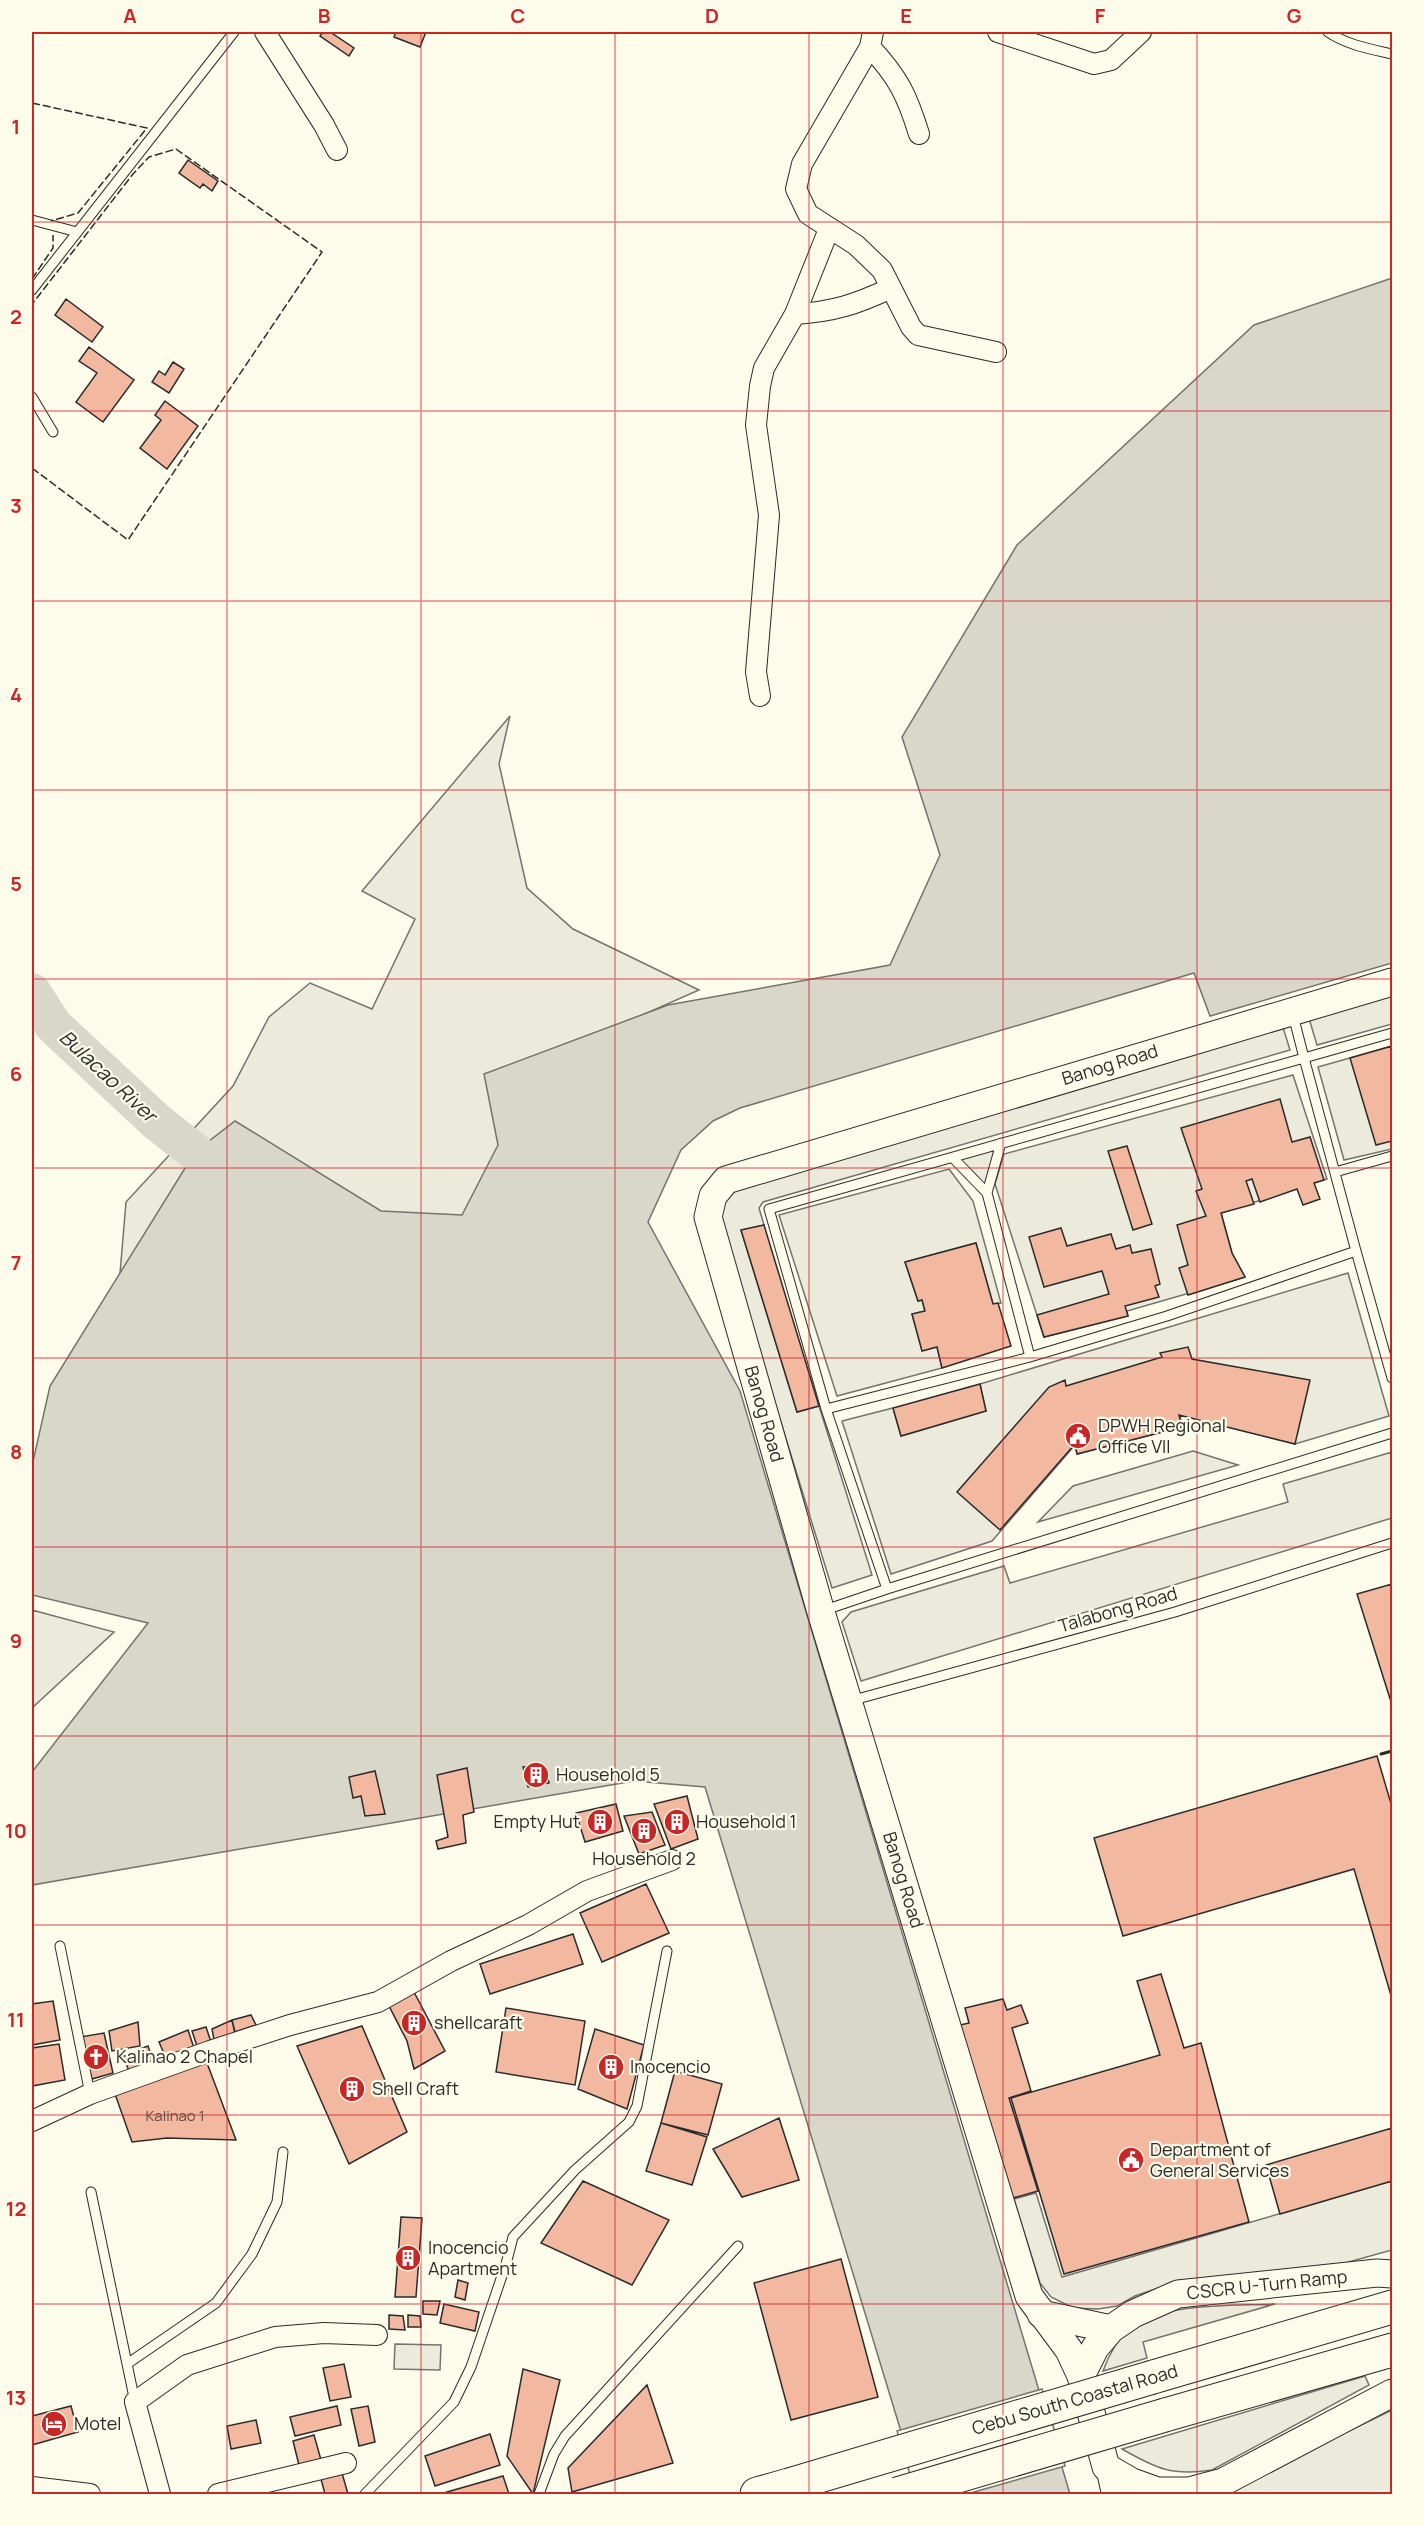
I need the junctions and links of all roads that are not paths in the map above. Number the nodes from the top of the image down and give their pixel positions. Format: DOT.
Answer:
graph roads {
  1 [pos="234,32"];
  2 [pos="266,32"];
  3 [pos="998,32"];
  4 [pos="1141,32"];
  5 [pos="1328,32"];
  6 [pos="872,39"];
  7 [pos="1392,54"];
  8 [pos="919,134"];
  9 [pos="337,150"];
  10 [pos="32,220"];
  11 [pos="829,229"];
  12 [pos="77,232"];
  13 [pos="891,288"];
  14 [pos="32,290"];
  15 [pos="795,314"];
  16 [pos="996,352"];
  17 [pos="32,397"];
  18 [pos="53,432"];
  19 [pos="760,696"];
  20 [pos="1392,982"];
  21 [pos="1291,1011"];
  22 [pos="1392,1033"];
  23 [pos="1304,1058"];
  24 [pos="1001,1143"];
  25 [pos="1392,1156"];
  26 [pos="952,1158"];
  27 [pos="1335,1172"];
  28 [pos="987,1193"];
  29 [pos="1356,1251"];
  30 [pos="1030,1357"];
  31 [pos="1392,1378"];
  32 [pos="826,1408"];
  33 [pos="1392,1432"];
  34 [pos="1392,1543"];
  35 [pos="886,1589"];
  36 [pos="821,1612"];
  37 [pos="849,1701"];
  38 [pos="672,1860"];
  39 [pos="60,1946"];
  40 [pos="667,1952"];
  41 [pos="90,2094"];
  42 [pos="32,2121"];
  43 [pos="283,2152"];
  44 [pos="92,2192"];
  45 [pos="738,2246"];
  46 [pos="1392,2274"];
  47 [pos="1392,2307"];
  48 [pos="1041,2314"];
  49 [pos="1111,2329"];
  50 [pos="377,2335"];
  51 [pos="1392,2350"];
  52 [pos="127,2364"];
  53 [pos="1081,2376"];
  54 [pos="1392,2393"];
  55 [pos="135,2402"];
  56 [pos="346,2463"];
  57 [pos="1106,2467"];
  58 [pos="32,2487"];
  59 [pos="1155,2493"];
  60 [pos="90,2494"];
  61 [pos="160,2494"];
  62 [pos="218,2494"];
  63 [pos="365,2494"];
  64 [pos="539,2494"];
  65 [pos="757,2494"];
  66 [pos="897,2494"];
  67 [pos="1112,2494"];
  1 -- 12 [label="lane"];
  2 -- 9 [label="street"];
  3 -- 4 [label="street"];
  5 -- 7 [label="lane"];
  6 -- 8 [label="street"];
  6 -- 11 [label="street"];
  10 -- 12 [label="lane"];
  11 -- 13 [label="street"];
  11 -- 15 [label="street"];
  12 -- 14 [label="lane"];
  13 -- 15 [label="street"];
  13 -- 16 [label="street"];
  15 -- 19 [label="street"];
  17 -- 18 [label="lane"];
  20 -- 21 [label="street, Banog Road"];
  21 -- 23 [label="lane"];
  21 -- 36 [label="street, Banog Road"];
  22 -- 23 [label="lane"];
  23 -- 24 [label="lane"];
  23 -- 27 [label="lane"];
  24 -- 26 [label="lane"];
  24 -- 28 [label="lane"];
  25 -- 27 [label="lane"];
  26 -- 28 [label="lane"];
  26 -- 32 [label="lane"];
  27 -- 29 [label="lane"];
  28 -- 30 [label="lane"];
  29 -- 30 [label="lane"];
  29 -- 31 [label="lane"];
  30 -- 32 [label="lane"];
  32 -- 35 [label="lane"];
  33 -- 35 [label="lane"];
  34 -- 37 [label="lane, Talabong Road"];
  35 -- 36 [label="lane"];
  36 -- 37 [label="street, Banog Road"];
  37 -- 48 [label="street, Banog Road"];
  38 -- 41 [label="street"];
  39 -- 41 [label="lane"];
  40 -- 63 [label="lane"];
  41 -- 42 [label="street"];
  43 -- 52 [label="lane"];
  44 -- 52 [label="lane"];
  45 -- 64 [label="lane"];
  46 -- 49 [label="street, CSCR U-Turn Ramp"];
  47 -- 65 [label="highway, Cebu South Coastal Road, bridge"];
  48 -- 49 [label="street"];
  48 -- 53 [label="street, Banog Road"];
  49 -- 53 [label="street, CSCR U-Turn Ramp"];
  50 -- 55 [label="street"];
  51 -- 66 [label="highway, bridge"];
  52 -- 55 [label="lane"];
  53 -- 57 [label="street"];
  54 -- 59 [label="street"];
  55 -- 61 [label="street"];
  56 -- 62 [label="street"];
  57 -- 59 [label="street"];
  57 -- 67 [label="street"];
  58 -- 60 [label="street"];
}
